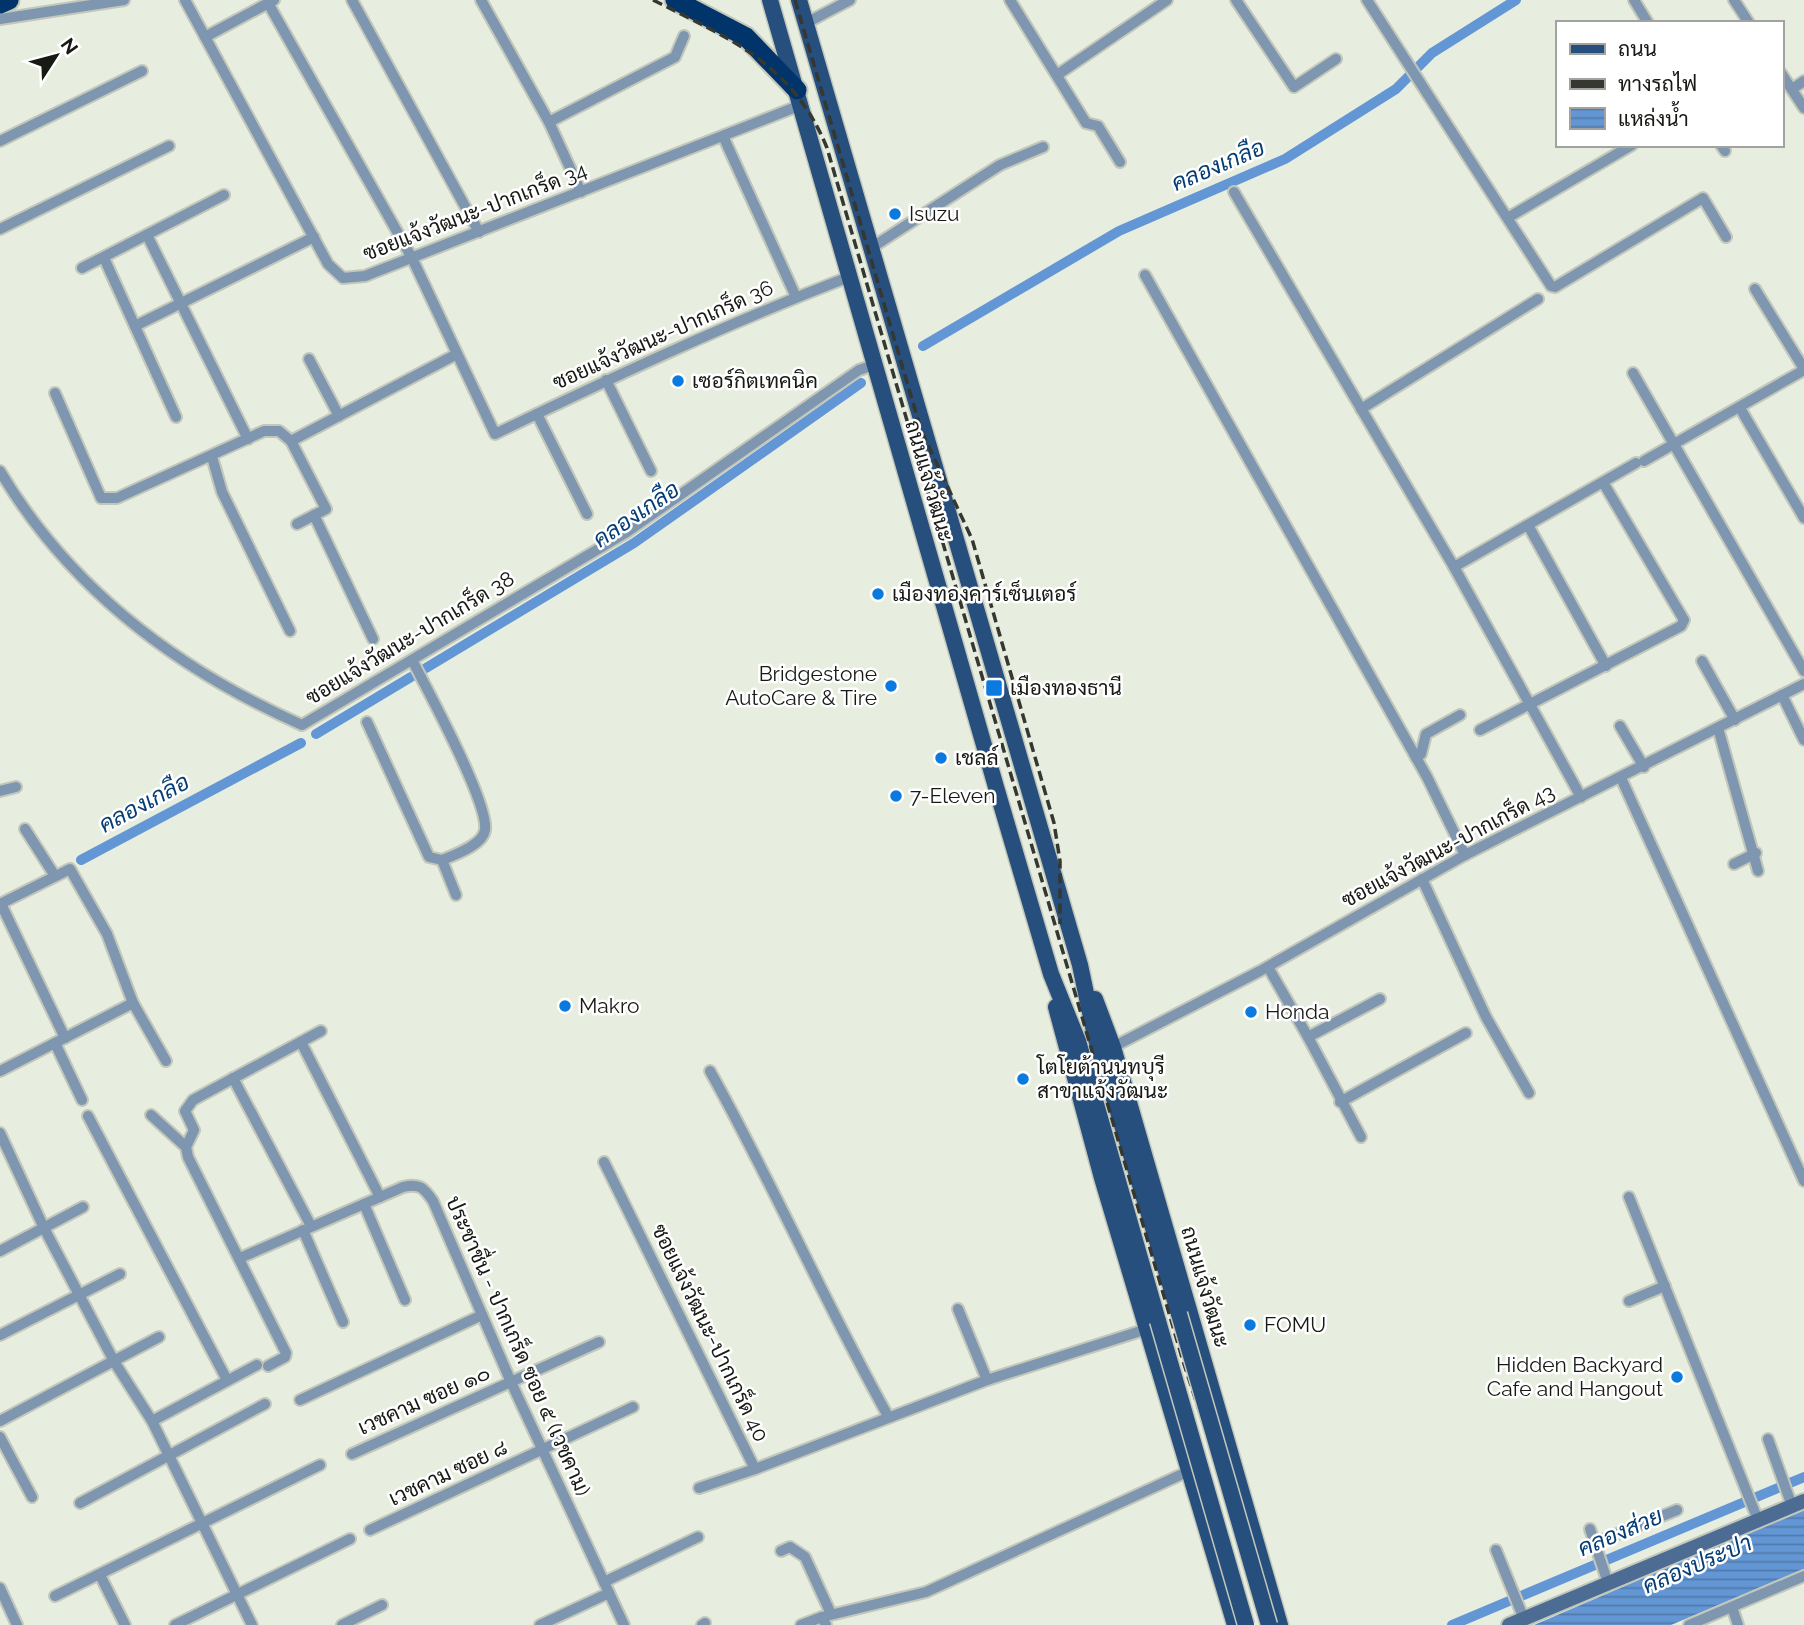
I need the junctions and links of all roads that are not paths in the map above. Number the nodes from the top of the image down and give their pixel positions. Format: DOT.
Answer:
graph roads {
  1 [pos="8,0"];
  2 [pos="124,0"];
  3 [pos="185,0"];
  4 [pos="352,0"];
  5 [pos="481,0"];
  6 [pos="675,0"];
  7 [pos="707,0"];
  8 [pos="770,0"];
  9 [pos="799,0"];
  10 [pos="850,0"];
  11 [pos="1010,0"];
  12 [pos="1167,0"];
  13 [pos="1236,0"];
  14 [pos="1367,0"];
  15 [pos="1634,0"];
  16 [pos="1734,0"];
  17 [pos="271,1"];
  18 [pos="0,4"];
  19 [pos="0,19"];
  20 [pos="1647,21"];
  21 [pos="1748,21"];
  22 [pos="806,23"];
  23 [pos="684,36"];
  24 [pos="205,37"];
  25 [pos="746,37"];
  26 [pos="1336,59"];
  27 [pos="142,71"];
  28 [pos="1057,75"];
  29 [pos="1783,76"];
  30 [pos="1804,81"];
  31 [pos="1792,89"];
  32 [pos="799,98"];
  33 [pos="1804,108"];
  34 [pos="549,122"];
  35 [pos="723,136"];
  36 [pos="0,141"];
  37 [pos="169,146"];
  38 [pos="1043,147"];
  39 [pos="1629,147"];
  40 [pos="1120,162"];
  41 [pos="581,192"];
  42 [pos="1234,192"];
  43 [pos="224,195"];
  44 [pos="1509,217"];
  45 [pos="0,229"];
  46 [pos="479,232"];
  47 [pos="147,235"];
  48 [pos="314,237"];
  49 [pos="1726,237"];
  50 [pos="871,248"];
  51 [pos="104,258"];
  52 [pos="412,258"];
  53 [pos="82,268"];
  54 [pos="1146,275"];
  55 [pos="849,277"];
  56 [pos="1755,289"];
  57 [pos="796,297"];
  58 [pos="1538,299"];
  59 [pos="181,304"];
  60 [pos="135,326"];
  61 [pos="455,355"];
  62 [pos="309,359"];
  63 [pos="874,365"];
  64 [pos="1804,370"];
  65 [pos="1633,373"];
  66 [pos="606,380"];
  67 [pos="55,393"];
  68 [pos="1740,408"];
  69 [pos="1361,409"];
  70 [pos="537,414"];
  71 [pos="176,416"];
  72 [pos="339,416"];
  73 [pos="248,439"];
  74 [pos="291,442"];
  75 [pos="1675,443"];
  76 [pos="212,457"];
  77 [pos="0,471"];
  78 [pos="651,471"];
  79 [pos="1604,484"];
  80 [pos="587,514"];
  81 [pos="314,515"];
  82 [pos="1804,518"];
  83 [pos="297,524"];
  84 [pos="1529,527"];
  85 [pos="1454,567"];
  86 [pos="290,631"];
  87 [pos="373,639"];
  88 [pos="412,660"];
  89 [pos="1702,661"];
  90 [pos="1606,666"];
  91 [pos="1804,671"];
  92 [pos="1804,684"];
  93 [pos="1782,695"];
  94 [pos="1530,704"];
  95 [pos="1460,715"];
  96 [pos="1735,720"];
  97 [pos="367,722"];
  98 [pos="1620,726"];
  99 [pos="1718,729"];
  100 [pos="1480,730"];
  101 [pos="1804,740"];
  102 [pos="1416,758"];
  103 [pos="1644,767"];
  104 [pos="1621,778"];
  105 [pos="16,787"];
  106 [pos="0,791"];
  107 [pos="1581,797"];
  108 [pos="26,829"];
  109 [pos="1756,853"];
  110 [pos="1465,855"];
  111 [pos="442,860"];
  112 [pos="1734,864"];
  113 [pos="1758,871"];
  114 [pos="55,876"];
  115 [pos="1422,879"];
  116 [pos="456,895"];
  117 [pos="0,904"];
  118 [pos="1080,965"];
  119 [pos="1268,967"];
  120 [pos="1380,999"];
  121 [pos="133,1003"];
  122 [pos="321,1031"];
  123 [pos="1466,1033"];
  124 [pos="1308,1037"];
  125 [pos="60,1040"];
  126 [pos="301,1042"];
  127 [pos="1113,1046"];
  128 [pos="166,1061"];
  129 [pos="0,1071"];
  130 [pos="710,1071"];
  131 [pos="233,1078"];
  132 [pos="1529,1093"];
  133 [pos="82,1100"];
  134 [pos="1340,1101"];
  135 [pos="151,1115"];
  136 [pos="88,1116"];
  137 [pos="0,1133"];
  138 [pos="1362,1137"];
  139 [pos="186,1147"];
  140 [pos="11,1154"];
  141 [pos="0,1160"];
  142 [pos="604,1162"];
  143 [pos="1804,1180"];
  144 [pos="380,1197"];
  145 [pos="1629,1197"];
  146 [pos="364,1204"];
  147 [pos="83,1207"];
  148 [pos="44,1228"];
  149 [pos="307,1228"];
  150 [pos="0,1251"];
  151 [pos="240,1258"];
  152 [pos="120,1273"];
  153 [pos="1665,1286"];
  154 [pos="79,1294"];
  155 [pos="405,1300"];
  156 [pos="1629,1301"];
  157 [pos="958,1309"];
  158 [pos="482,1315"];
  159 [pos="343,1322"];
  160 [pos="1152,1325"];
  161 [pos="0,1335"];
  162 [pos="159,1337"];
  163 [pos="599,1342"];
  164 [pos="115,1363"];
  165 [pos="227,1380"];
  166 [pos="987,1380"];
  167 [pos="511,1382"];
  168 [pos="300,1400"];
  169 [pos="265,1404"];
  170 [pos="633,1408"];
  171 [pos="888,1416"];
  172 [pos="0,1421"];
  173 [pos="152,1421"];
  174 [pos="1222,1422"];
  175 [pos="1178,1433"];
  176 [pos="0,1437"];
  177 [pos="1768,1439"];
  178 [pos="542,1449"];
  179 [pos="352,1454"];
  180 [pos="169,1456"];
  181 [pos="1235,1464"];
  182 [pos="320,1465"];
  183 [pos="755,1469"];
  184 [pos="1190,1475"];
  185 [pos="699,1488"];
  186 [pos="32,1497"];
  187 [pos="1795,1501"];
  188 [pos="80,1503"];
  189 [pos="1677,1510"];
  190 [pos="1756,1515"];
  191 [pos="202,1525"];
  192 [pos="1590,1529"];
  193 [pos="370,1530"];
  194 [pos="698,1537"];
  195 [pos="350,1539"];
  196 [pos="1597,1548"];
  197 [pos="1496,1550"];
  198 [pos="781,1551"];
  199 [pos="1264,1569"];
  200 [pos="100,1574"];
  201 [pos="1804,1576"];
  202 [pos="1606,1578"];
  203 [pos="1222,1581"];
  204 [pos="604,1582"];
  205 [pos="0,1588"];
  206 [pos="235,1593"];
  207 [pos="609,1593"];
  208 [pos="55,1596"];
  209 [pos="382,1605"];
  210 [pos="1732,1607"];
  211 [pos="1522,1614"];
  212 [pos="826,1619"];
  213 [pos="18,1625"];
  214 [pos="125,1625"];
  215 [pos="175,1625"];
  216 [pos="251,1625"];
  217 [pos="342,1625"];
  218 [pos="540,1625"];
  219 [pos="624,1625"];
  220 [pos="801,1625"];
  221 [pos="1235,1625"];
  222 [pos="1246,1625"];
  223 [pos="1269,1625"];
  224 [pos="1280,1625"];
  225 [pos="1510,1625"];
  226 [pos="1689,1625"];
  227 [pos="1738,1625"];
  1 -- 18 [label="highway"];
  2 -- 19 [label="street"];
  3 -- 24 [label="street, ซอยแจ้งวัฒนะ-ปากเกร็ด 34"];
  4 -- 46 [label="street"];
  5 -- 34 [label="street"];
  6 -- 25 [label="highway"];
  7 -- 25 [label="highway"];
  8 -- 32 [label="main road, ถนนแจ้งวัฒนะ"];
  9 -- 22 [label="main road, ถนนแจ้งวัฒนะ"];
  10 -- 22 [label="street"];
  11 -- 28 [label="street"];
  12 -- 28 [label="street"];
  13 -- 26 [label="street"];
  14 -- 44 [label="street"];
  15 -- 20 [label="street"];
  16 -- 21 [label="street"];
  17 -- 24 [label="street"];
  17 -- 52 [label="street"];
  22 -- 50 [label="main road, ถนนแจ้งวัฒนะ"];
  23 -- 34 [label="street"];
  24 -- 48 [label="street, ซอยแจ้งวัฒนะ-ปากเกร็ด 34"];
  25 -- 32 [label="highway"];
  27 -- 36 [label="street"];
  28 -- 40 [label="street"];
  29 -- 31 [label="street"];
  30 -- 31 [label="street"];
  31 -- 33 [label="street"];
  32 -- 35 [label="street, ซอยแจ้งวัฒนะ-ปากเกร็ด 34"];
  32 -- 55 [label="main road, ถนนแจ้งวัฒนะ"];
  34 -- 41 [label="street"];
  35 -- 41 [label="street, ซอยแจ้งวัฒนะ-ปากเกร็ด 34"];
  35 -- 57 [label="street"];
  37 -- 45 [label="street"];
  38 -- 50 [label="street"];
  39 -- 44 [label="street"];
  41 -- 46 [label="street, ซอยแจ้งวัฒนะ-ปากเกร็ด 34"];
  42 -- 69 [label="street"];
  43 -- 47 [label="street"];
  44 -- 49 [label="street"];
  46 -- 52 [label="street, ซอยแจ้งวัฒนะ-ปากเกร็ด 34"];
  47 -- 51 [label="street"];
  47 -- 59 [label="street"];
  48 -- 52 [label="street, ซอยแจ้งวัฒนะ-ปากเกร็ด 34"];
  48 -- 59 [label="street"];
  50 -- 118 [label="main road, ถนนแจ้งวัฒนะ"];
  51 -- 53 [label="street"];
  51 -- 60 [label="street"];
  52 -- 61 [label="street"];
  54 -- 102 [label="street"];
  55 -- 57 [label="street, ซอยแจ้งวัฒนะ-ปากเกร็ด 36"];
  55 -- 63 [label="main road, ถนนแจ้งวัฒนะ"];
  56 -- 64 [label="street"];
  57 -- 66 [label="street, ซอยแจ้งวัฒนะ-ปากเกร็ด 36"];
  58 -- 69 [label="street"];
  59 -- 60 [label="street"];
  59 -- 73 [label="street"];
  60 -- 71 [label="street"];
  61 -- 70 [label="street, ซอยแจ้งวัฒนะ-ปากเกร็ด 36"];
  61 -- 72 [label="street"];
  62 -- 72 [label="street"];
  63 -- 88 [label="street, ซอยแจ้งวัฒนะ-ปากเกร็ด 38"];
  63 -- 160 [label="main road, ถนนแจ้งวัฒนะ"];
  64 -- 68 [label="street"];
  65 -- 75 [label="street"];
  66 -- 70 [label="street, ซอยแจ้งวัฒนะ-ปากเกร็ด 36"];
  66 -- 78 [label="street"];
  67 -- 76 [label="street"];
  68 -- 75 [label="street"];
  68 -- 82 [label="street"];
  69 -- 85 [label="street"];
  70 -- 80 [label="street"];
  72 -- 74 [label="street"];
  73 -- 74 [label="street"];
  73 -- 76 [label="street"];
  74 -- 81 [label="street"];
  75 -- 79 [label="street"];
  75 -- 91 [label="street"];
  76 -- 86 [label="street"];
  77 -- 88 [label="street, ซอยแจ้งวัฒนะ-ปากเกร็ด 38"];
  79 -- 84 [label="street"];
  79 -- 90 [label="street"];
  81 -- 83 [label="street"];
  81 -- 87 [label="street"];
  84 -- 85 [label="street"];
  84 -- 90 [label="street"];
  85 -- 94 [label="street"];
  88 -- 111 [label="street"];
  89 -- 96 [label="street"];
  90 -- 94 [label="street"];
  92 -- 93 [label="street, ซอยแจ้งวัฒนะ-ปากเกร็ด 43"];
  93 -- 96 [label="street, ซอยแจ้งวัฒนะ-ปากเกร็ด 43"];
  93 -- 101 [label="street"];
  94 -- 100 [label="street"];
  94 -- 107 [label="street"];
  95 -- 102 [label="street"];
  96 -- 99 [label="street, ซอยแจ้งวัฒนะ-ปากเกร็ด 43"];
  97 -- 111 [label="street"];
  98 -- 103 [label="street"];
  99 -- 103 [label="street, ซอยแจ้งวัฒนะ-ปากเกร็ด 43"];
  99 -- 109 [label="street"];
  102 -- 110 [label="street"];
  103 -- 104 [label="street, ซอยแจ้งวัฒนะ-ปากเกร็ด 43"];
  104 -- 107 [label="street, ซอยแจ้งวัฒนะ-ปากเกร็ด 43"];
  104 -- 143 [label="street"];
  105 -- 106 [label="street"];
  107 -- 110 [label="street, ซอยแจ้งวัฒนะ-ปากเกร็ด 43"];
  108 -- 114 [label="street"];
  109 -- 112 [label="street"];
  109 -- 113 [label="street"];
  110 -- 115 [label="street, ซอยแจ้งวัฒนะ-ปากเกร็ด 43"];
  111 -- 116 [label="street"];
  114 -- 117 [label="street"];
  114 -- 121 [label="street"];
  115 -- 119 [label="street, ซอยแจ้งวัฒนะ-ปากเกร็ด 43"];
  115 -- 132 [label="street"];
  117 -- 125 [label="street"];
  118 -- 127 [label="main road, ถนนแจ้งวัฒนะ"];
  118 -- 223 [label="main road, ถนนแจ้งวัฒนะ, bridge"];
  119 -- 124 [label="street"];
  119 -- 127 [label="street, ซอยแจ้งวัฒนะ-ปากเกร็ด 43"];
  120 -- 124 [label="street"];
  121 -- 125 [label="street"];
  121 -- 128 [label="street"];
  122 -- 126 [label="street"];
  123 -- 134 [label="street"];
  124 -- 134 [label="street"];
  125 -- 129 [label="street"];
  125 -- 133 [label="street"];
  126 -- 131 [label="street"];
  126 -- 144 [label="street"];
  127 -- 174 [label="main road, ถนนแจ้งวัฒนะ"];
  130 -- 171 [label="street"];
  131 -- 139 [label="street"];
  131 -- 149 [label="street"];
  134 -- 138 [label="street"];
  135 -- 139 [label="street"];
  136 -- 165 [label="street"];
  137 -- 140 [label="street"];
  139 -- 151 [label="street"];
  140 -- 141 [label="street"];
  140 -- 148 [label="street"];
  142 -- 183 [label="street, ซอยแจ้งวัฒนะ-ปากเกร็ด 40"];
  144 -- 146 [label="street, ประชาชื่น - ปากเกร็ด ซอย ๕ (เวชคาม)"];
  144 -- 158 [label="street, ประชาชื่น - ปากเกร็ด ซอย ๕ (เวชคาม)"];
  145 -- 153 [label="street"];
  146 -- 149 [label="street, ประชาชื่น - ปากเกร็ด ซอย ๕ (เวชคาม)"];
  146 -- 155 [label="street"];
  147 -- 148 [label="street"];
  148 -- 150 [label="street"];
  148 -- 154 [label="street"];
  149 -- 151 [label="street, ประชาชื่น - ปากเกร็ด ซอย ๕ (เวชคาม)"];
  149 -- 159 [label="street"];
  151 -- 165 [label="street"];
  152 -- 154 [label="street"];
  153 -- 156 [label="street"];
  153 -- 190 [label="street"];
  154 -- 161 [label="street"];
  154 -- 164 [label="street"];
  157 -- 166 [label="street"];
  158 -- 167 [label="street, ประชาชื่น - ปากเกร็ด ซอย ๕ (เวชคาม)"];
  158 -- 168 [label="street"];
  160 -- 166 [label="street, ซอยแจ้งวัฒนะ-ปากเกร็ด 40"];
  160 -- 175 [label="main road, ถนนแจ้งวัฒนะ"];
  160 -- 222 [label="main road, ถนนแจ้งวัฒนะ, bridge"];
  162 -- 164 [label="street"];
  163 -- 167 [label="street, เวชคาม ซอย ๑๐"];
  164 -- 172 [label="street"];
  164 -- 173 [label="street"];
  165 -- 173 [label="street"];
  166 -- 171 [label="street, ซอยแจ้งวัฒนะ-ปากเกร็ด 40"];
  167 -- 178 [label="street, ประชาชื่น - ปากเกร็ด ซอย ๕ (เวชคาม)"];
  167 -- 179 [label="street, เวชคาม ซอย ๑๐"];
  169 -- 180 [label="street"];
  170 -- 178 [label="street, เวชคาม ซอย ๘"];
  171 -- 183 [label="street, ซอยแจ้งวัฒนะ-ปากเกร็ด 40"];
  173 -- 180 [label="street"];
  174 -- 175 [label="main road"];
  174 -- 181 [label="main road, ถนนแจ้งวัฒนะ"];
  175 -- 184 [label="main road, ถนนแจ้งวัฒนะ"];
  176 -- 186 [label="street"];
  177 -- 187 [label="street"];
  178 -- 193 [label="street, เวชคาม ซอย ๘"];
  178 -- 204 [label="street, ประชาชื่น - ปากเกร็ด ซอย ๕ (เวชคาม)"];
  180 -- 188 [label="street"];
  180 -- 191 [label="street"];
  181 -- 184 [label="main road"];
  181 -- 199 [label="main road, ถนนแจ้งวัฒนะ"];
  182 -- 191 [label="street"];
  183 -- 185 [label="street"];
  184 -- 203 [label="main road, ถนนแจ้งวัฒนะ"];
  184 -- 212 [label="street"];
  187 -- 190 [label="street"];
  189 -- 196 [label="street"];
  190 -- 202 [label="street"];
  191 -- 200 [label="street"];
  191 -- 206 [label="street"];
  192 -- 196 [label="street"];
  194 -- 204 [label="street"];
  195 -- 206 [label="street"];
  196 -- 202 [label="street"];
  197 -- 211 [label="street"];
  198 -- 212 [label="street"];
  199 -- 203 [label="main road"];
  199 -- 224 [label="main road, ถนนแจ้งวัฒนะ"];
  200 -- 208 [label="street"];
  200 -- 214 [label="street"];
  201 -- 210 [label="street"];
  202 -- 211 [label="street"];
  203 -- 221 [label="main road, ถนนแจ้งวัฒนะ"];
  204 -- 207 [label="street, ประชาชื่น - ปากเกร็ด ซอย ๕ (เวชคาม)"];
  205 -- 213 [label="street"];
  206 -- 215 [label="street"];
  206 -- 216 [label="street"];
  207 -- 218 [label="street"];
  207 -- 219 [label="street, ประชาชื่น - ปากเกร็ด ซอย ๕ (เวชคาม)"];
  209 -- 217 [label="street"];
  210 -- 226 [label="street"];
  210 -- 227 [label="street"];
  211 -- 225 [label="street"];
  212 -- 220 [label="street"];
}
